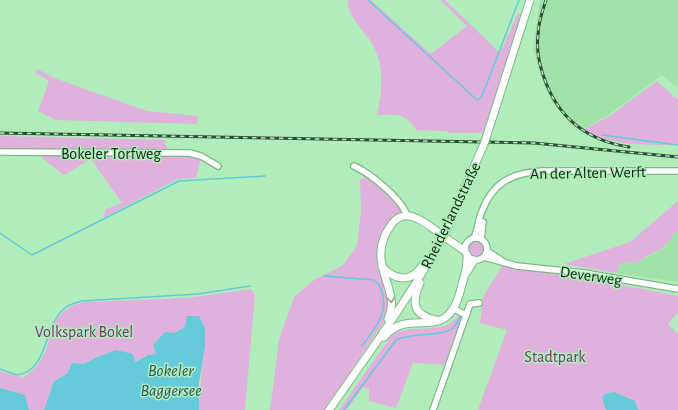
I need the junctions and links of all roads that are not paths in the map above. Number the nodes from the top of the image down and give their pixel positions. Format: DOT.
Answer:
graph roads {
  1 [pos="530,0"];
  2 [pos="0,152"];
  3 [pos="218,166"];
  4 [pos="354,166"];
  5 [pos="678,171"];
  6 [pos="487,201"];
  7 [pos="407,216"];
  8 [pos="474,238"];
  9 [pos="481,239"];
  10 [pos="466,250"];
  11 [pos="487,251"];
  12 [pos="431,257"];
  13 [pos="484,257"];
  14 [pos="474,260"];
  15 [pos="504,262"];
  16 [pos="381,266"];
  17 [pos="421,275"];
  18 [pos="464,277"];
  19 [pos="678,289"];
  20 [pos="479,303"];
  21 [pos="454,309"];
  22 [pos="466,316"];
  23 [pos="438,320"];
  24 [pos="383,333"];
  25 [pos="375,345"];
  26 [pos="329,410"];
  27 [pos="433,410"];
  1 -- 12 [label="main road, Rheiderlandstraße, bridge"];
  2 -- 3 [label="street, Bokeler Torfweg"];
  4 -- 7 [label="street"];
  5 -- 6 [label="street, An der Alten Werft"];
  6 -- 8 [label="street, An der Alten Werft"];
  6 -- 9 [label="street, An der Alten Werft"];
  7 -- 10 [label="main road"];
  7 -- 16 [label="main road"];
  8 -- 9 [label="street"];
  8 -- 10 [label="street"];
  9 -- 11 [label="street"];
  10 -- 14 [label="street"];
  10 -- 18 [label="main road"];
  11 -- 13 [label="street"];
  11 -- 15 [label="street, Deverweg"];
  12 -- 16 [label="main road"];
  12 -- 17 [label="main road, Rheiderlandstraße"];
  13 -- 14 [label="street"];
  13 -- 15 [label="street, Deverweg"];
  14 -- 18 [label="main road"];
  15 -- 19 [label="street, Deverweg"];
  16 -- 24 [label="main road, one-way"];
  17 -- 23 [label="main road"];
  17 -- 24 [label="main road, Rheiderlandstraße"];
  18 -- 21 [label="main road"];
  20 -- 22 [label="street"];
  21 -- 22 [label="street"];
  21 -- 23 [label="main road"];
  22 -- 27 [label="street"];
  23 -- 25 [label="main road"];
  24 -- 25 [label="main road, Rheiderlandstraße"];
  25 -- 26 [label="main road, Rheiderlandstraße"];
}
